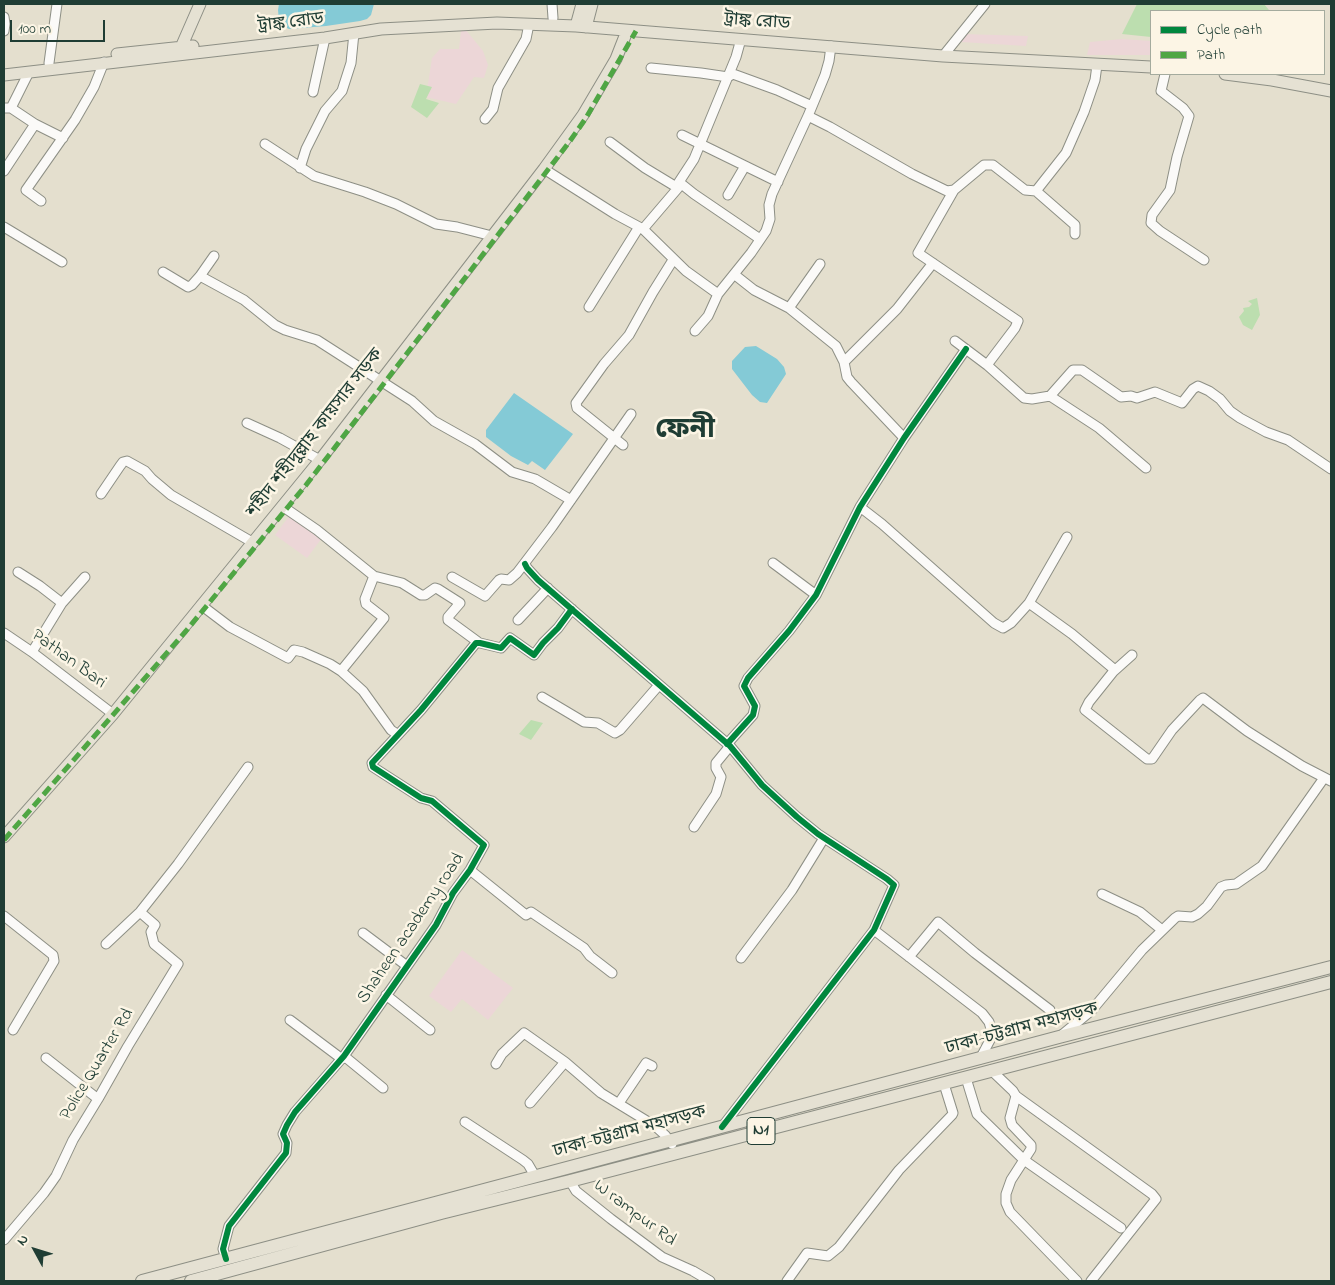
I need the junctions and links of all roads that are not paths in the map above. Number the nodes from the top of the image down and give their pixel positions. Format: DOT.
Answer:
graph roads {
  1 [pos="57,4"];
  2 [pos="200,4"];
  3 [pos="552,4"];
  4 [pos="582,4"];
  5 [pos="592,4"];
  6 [pos="985,4"];
  7 [pos="4,17"];
  8 [pos="553,18"];
  9 [pos="582,22"];
  10 [pos="529,24"];
  11 [pos="4,31"];
  12 [pos="624,31"];
  13 [pos="354,33"];
  14 [pos="324,38"];
  15 [pos="741,39"];
  16 [pos="831,46"];
  17 [pos="179,51"];
  18 [pos="946,53"];
  19 [pos="104,62"];
  20 [pos="49,63"];
  21 [pos="1150,63"];
  22 [pos="1097,65"];
  23 [pos="4,67"];
  24 [pos="1150,67"];
  25 [pos="651,68"];
  26 [pos="29,72"];
  27 [pos="4,75"];
  28 [pos="1165,75"];
  29 [pos="1233,75"];
  30 [pos="1279,75"];
  31 [pos="728,77"];
  32 [pos="1331,85"];
  33 [pos="1331,91"];
  34 [pos="313,92"];
  35 [pos="812,106"];
  36 [pos="7,108"];
  37 [pos="808,116"];
  38 [pos="485,119"];
  39 [pos="35,124"];
  40 [pos="682,134"];
  41 [pos="63,138"];
  42 [pos="610,142"];
  43 [pos="265,144"];
  44 [pos="701,144"];
  45 [pos="745,166"];
  46 [pos="300,168"];
  47 [pos="544,168"];
  48 [pos="4,171"];
  49 [pos="778,182"];
  50 [pos="679,185"];
  51 [pos="954,190"];
  52 [pos="1036,191"];
  53 [pos="728,195"];
  54 [pos="41,201"];
  55 [pos="4,227"];
  56 [pos="641,228"];
  57 [pos="1075,234"];
  58 [pos="488,235"];
  59 [pos="760,239"];
  60 [pos="214,256"];
  61 [pos="673,260"];
  62 [pos="1204,260"];
  63 [pos="62,262"];
  64 [pos="933,263"];
  65 [pos="820,264"];
  66 [pos="163,272"];
  67 [pos="735,275"];
  68 [pos="200,276"];
  69 [pos="718,294"];
  70 [pos="589,307"];
  71 [pos="789,308"];
  72 [pos="695,331"];
  73 [pos="955,341"];
  74 [pos="966,349"];
  75 [pos="844,362"];
  76 [pos="987,366"];
  77 [pos="377,379"];
  78 [pos="1050,396"];
  79 [pos="632,414"];
  80 [pos="247,423"];
  81 [pos="614,438"];
  82 [pos="904,438"];
  83 [pos="623,445"];
  84 [pos="316,459"];
  85 [pos="1146,468"];
  86 [pos="1331,469"];
  87 [pos="100,494"];
  88 [pos="571,500"];
  89 [pos="282,506"];
  90 [pos="860,506"];
  91 [pos="1067,536"];
  92 [pos="249,540"];
  93 [pos="525,564"];
  94 [pos="773,564"];
  95 [pos="18,572"];
  96 [pos="374,576"];
  97 [pos="85,577"];
  98 [pos="452,577"];
  99 [pos="548,588"];
  100 [pos="816,595"];
  101 [pos="62,603"];
  102 [pos="1029,603"];
  103 [pos="201,605"];
  104 [pos="572,609"];
  105 [pos="518,620"];
  106 [pos="4,634"];
  107 [pos="478,642"];
  108 [pos="32,652"];
  109 [pos="1132,655"];
  110 [pos="1115,670"];
  111 [pos="341,671"];
  112 [pos="659,684"];
  113 [pos="542,697"];
  114 [pos="111,712"];
  115 [pos="397,734"];
  116 [pos="729,745"];
  117 [pos="248,767"];
  118 [pos="1328,780"];
  119 [pos="694,827"];
  120 [pos="4,829"];
  121 [pos="4,837"];
  122 [pos="824,838"];
  123 [pos="470,870"];
  124 [pos="1102,894"];
  125 [pos="140,912"];
  126 [pos="4,916"];
  127 [pos="874,930"];
  128 [pos="1162,930"];
  129 [pos="363,933"];
  130 [pos="106,944"];
  131 [pos="909,957"];
  132 [pos="741,958"];
  133 [pos="407,966"];
  134 [pos="1331,967"];
  135 [pos="612,973"];
  136 [pos="1331,982"];
  137 [pos="386,995"];
  138 [pos="1050,1010"];
  139 [pos="290,1020"];
  140 [pos="13,1030"];
  141 [pos="430,1030"];
  142 [pos="1059,1037"];
  143 [pos="46,1058"];
  144 [pos="343,1058"];
  145 [pos="980,1059"];
  146 [pos="565,1062"];
  147 [pos="496,1064"];
  148 [pos="652,1066"];
  149 [pos="991,1070"];
  150 [pos="966,1078"];
  151 [pos="944,1084"];
  152 [pos="383,1088"];
  153 [pos="1016,1096"];
  154 [pos="98,1099"];
  155 [pos="530,1103"];
  156 [pos="619,1103"];
  157 [pos="465,1122"];
  158 [pos="722,1127"];
  159 [pos="673,1147"];
  160 [pos="1024,1160"];
  161 [pos="535,1176"];
  162 [pos="570,1181"];
  163 [pos="1121,1228"];
  164 [pos="4,1240"];
  165 [pos="226,1259"];
  166 [pos="142,1281"];
  167 [pos="191,1281"];
  168 [pos="710,1281"];
  169 [pos="786,1281"];
  170 [pos="1077,1281"];
  171 [pos="1091,1281"];
  1 -- 20 [label="street"];
  2 -- 17 [label="main road"];
  3 -- 8 [label="street"];
  4 -- 9 [label="main road"];
  5 -- 9 [label="main road"];
  6 -- 18 [label="street"];
  7 -- 11 [label="street"];
  8 -- 9 [label="main road, ট্রাঙ্ক রোড"];
  8 -- 17 [label="main road, ট্রাঙ্ক রোড"];
  9 -- 10 [label="main road, ট্রাঙ্ক রোড"];
  9 -- 12 [label="main road, ট্রাঙ্ক রোড"];
  9 -- 18 [label="main road, ট্রাঙ্ক রোড"];
  10 -- 13 [label="main road, ট্রাঙ্ক রোড"];
  10 -- 38 [label="street"];
  12 -- 15 [label="main road, ট্রাঙ্ক রোড"];
  12 -- 47 [label="main road, শহীদ শহীদুল্লাহ কায়সার সড়ক"];
  12 -- 58 [label="main road, শহীদ শহীদুল্লাহ কায়সার সড়ক"];
  13 -- 14 [label="main road, ট্রাঙ্ক রোড"];
  13 -- 46 [label="street"];
  14 -- 17 [label="main road, ট্রাঙ্ক রোড"];
  14 -- 34 [label="street"];
  15 -- 16 [label="main road, ট্রাঙ্ক রোড"];
  15 -- 31 [label="street"];
  16 -- 18 [label="main road, ট্রাঙ্ক রোড"];
  16 -- 35 [label="street"];
  17 -- 19 [label="main road, ট্রাঙ্ক রোড"];
  17 -- 20 [label="main road, ট্রাঙ্ক রোড"];
  18 -- 21 [label="main road, ট্রাঙ্ক রোড"];
  18 -- 22 [label="main road, ট্রাঙ্ক রোড"];
  19 -- 26 [label="main road, ট্রাঙ্ক রোড"];
  19 -- 41 [label="street"];
  20 -- 23 [label="main road, ট্রাঙ্ক রোড"];
  22 -- 24 [label="main road, ট্রাঙ্ক রোড"];
  22 -- 52 [label="street"];
  25 -- 31 [label="street"];
  26 -- 27 [label="main road, ট্রাঙ্ক রোড"];
  26 -- 36 [label="street"];
  28 -- 62 [label="street"];
  29 -- 33 [label="main road"];
  30 -- 32 [label="main road"];
  31 -- 35 [label="street"];
  31 -- 44 [label="street"];
  35 -- 37 [label="street"];
  36 -- 39 [label="street"];
  37 -- 49 [label="street"];
  37 -- 51 [label="street"];
  39 -- 41 [label="street"];
  39 -- 48 [label="street"];
  40 -- 44 [label="street"];
  41 -- 54 [label="street"];
  42 -- 50 [label="street"];
  43 -- 46 [label="street"];
  44 -- 45 [label="street"];
  44 -- 50 [label="street"];
  45 -- 49 [label="street"];
  45 -- 53 [label="street"];
  46 -- 58 [label="street"];
  47 -- 56 [label="street"];
  47 -- 58 [label="main road, শহীদ শহীদুল্লাহ কায়সার সড়ক"];
  49 -- 59 [label="street"];
  50 -- 56 [label="street"];
  50 -- 59 [label="street"];
  51 -- 52 [label="street"];
  51 -- 64 [label="street"];
  52 -- 57 [label="street"];
  55 -- 63 [label="street"];
  56 -- 61 [label="street"];
  56 -- 70 [label="street"];
  58 -- 77 [label="main road, শহীদ শহীদুল্লাহ কায়সার সড়ক"];
  59 -- 67 [label="street"];
  60 -- 68 [label="street"];
  61 -- 69 [label="street"];
  61 -- 81 [label="street"];
  64 -- 75 [label="street"];
  64 -- 76 [label="street"];
  65 -- 71 [label="street"];
  66 -- 68 [label="street"];
  67 -- 69 [label="street"];
  67 -- 71 [label="street"];
  68 -- 77 [label="street"];
  69 -- 72 [label="street"];
  71 -- 75 [label="street"];
  73 -- 74 [label="street"];
  74 -- 76 [label="street"];
  74 -- 82 [label="street"];
  75 -- 82 [label="street"];
  76 -- 78 [label="street"];
  77 -- 84 [label="main road, শহীদ শহীদুল্লাহ কায়সার সড়ক"];
  77 -- 88 [label="street"];
  78 -- 85 [label="street"];
  78 -- 86 [label="street"];
  79 -- 81 [label="street"];
  80 -- 84 [label="street"];
  81 -- 83 [label="street"];
  81 -- 88 [label="street"];
  82 -- 90 [label="street"];
  84 -- 89 [label="main road, শহীদ শহীদুল্লাহ কায়সার সড়ক"];
  84 -- 92 [label="main road, শহীদ শহীদুল্লাহ কায়সার সড়ক"];
  87 -- 92 [label="street"];
  88 -- 93 [label="street"];
  89 -- 92 [label="main road, শহীদ শহীদুল্লাহ কায়সার সড়ক"];
  89 -- 96 [label="street"];
  90 -- 100 [label="street"];
  90 -- 102 [label="street"];
  91 -- 102 [label="street"];
  92 -- 103 [label="main road, শহীদ শহীদুল্লাহ কায়সার সড়ক"];
  92 -- 114 [label="main road, শহীদ শহীদুল্লাহ কায়সার সড়ক"];
  93 -- 98 [label="street"];
  93 -- 99 [label="street"];
  94 -- 100 [label="street"];
  95 -- 101 [label="street"];
  96 -- 107 [label="street"];
  96 -- 111 [label="street"];
  97 -- 101 [label="street"];
  99 -- 104 [label="street"];
  99 -- 105 [label="street"];
  100 -- 116 [label="street"];
  101 -- 108 [label="street"];
  102 -- 110 [label="street"];
  103 -- 111 [label="street"];
  103 -- 114 [label="main road, শহীদ শহীদুল্লাহ কায়সার সড়ক"];
  104 -- 107 [label="street"];
  104 -- 112 [label="street"];
  106 -- 108 [label="street, Pathan Bari"];
  107 -- 115 [label="street, Shaheen academy road"];
  108 -- 114 [label="street, Pathan Bari"];
  109 -- 110 [label="street"];
  110 -- 118 [label="street"];
  111 -- 115 [label="street"];
  112 -- 113 [label="street"];
  112 -- 116 [label="street"];
  114 -- 120 [label="main road, শহীদ শহীদুল্লাহ কায়সার সড়ক"];
  114 -- 121 [label="main road, শহীদ শহীদুল্লাহ কায়সার সড়ক"];
  115 -- 123 [label="street, Shaheen academy road"];
  116 -- 119 [label="street"];
  116 -- 122 [label="street"];
  117 -- 125 [label="street"];
  118 -- 128 [label="street"];
  122 -- 127 [label="street"];
  122 -- 132 [label="street"];
  123 -- 133 [label="street, Shaheen academy road"];
  123 -- 135 [label="street"];
  124 -- 128 [label="street"];
  125 -- 130 [label="street"];
  125 -- 154 [label="street, Police Quarter Rd"];
  126 -- 140 [label="street"];
  127 -- 131 [label="street"];
  127 -- 158 [label="street"];
  128 -- 142 [label="street"];
  129 -- 133 [label="street"];
  131 -- 138 [label="street"];
  131 -- 145 [label="street"];
  133 -- 137 [label="street, Shaheen academy road"];
  134 -- 142 [label="highway, ঢাকা-চট্টগ্রাম মহাসড়ক / N1"];
  136 -- 149 [label="highway, ঢাকা-চট্টগ্রাম মহাসড়ক / N1"];
  137 -- 141 [label="street"];
  137 -- 144 [label="street, Shaheen academy road"];
  139 -- 144 [label="street"];
  142 -- 145 [label="highway, ঢাকা-চট্টগ্রাম মহাসড়ক / N1"];
  143 -- 154 [label="street"];
  144 -- 152 [label="street"];
  144 -- 165 [label="street, Shaheen academy road"];
  145 -- 158 [label="highway, ঢাকা-চট্টগ্রাম মহাসড়ক / N1"];
  146 -- 147 [label="street"];
  146 -- 155 [label="street"];
  146 -- 156 [label="street"];
  148 -- 156 [label="street"];
  149 -- 150 [label="highway, ঢাকা-চট্টগ্রাম মহাসড়ক / N1"];
  149 -- 153 [label="street"];
  150 -- 151 [label="highway, ঢাকা-চট্টগ্রাম মহাসড়ক / N1"];
  150 -- 160 [label="street"];
  151 -- 159 [label="highway, ঢাকা-চট্টগ্রাম মহাসড়ক / N1"];
  151 -- 169 [label="street"];
  153 -- 160 [label="street"];
  153 -- 171 [label="street"];
  154 -- 164 [label="street, Police Quarter Rd"];
  156 -- 159 [label="street"];
  157 -- 161 [label="street"];
  158 -- 159 [label="highway, ঢাকা-চট্টগ্রাম মহাসড়ক / N1"];
  159 -- 161 [label="highway, ঢাকা-চট্টগ্রাম মহাসড়ক / N1"];
  159 -- 162 [label="highway, ঢাকা-চট্টগ্রাম মহাসড়ক / N1"];
  160 -- 163 [label="street"];
  160 -- 170 [label="street"];
  161 -- 165 [label="highway, ঢাকা-চট্টগ্রাম মহাসড়ক / N1"];
  162 -- 167 [label="highway, ঢাকা-চট্টগ্রাম মহাসড়ক / N1"];
  162 -- 168 [label="street, W rampur Rd"];
  165 -- 166 [label="highway, ঢাকা-চট্টগ্রাম মহাসড়ক / N1"];
}
